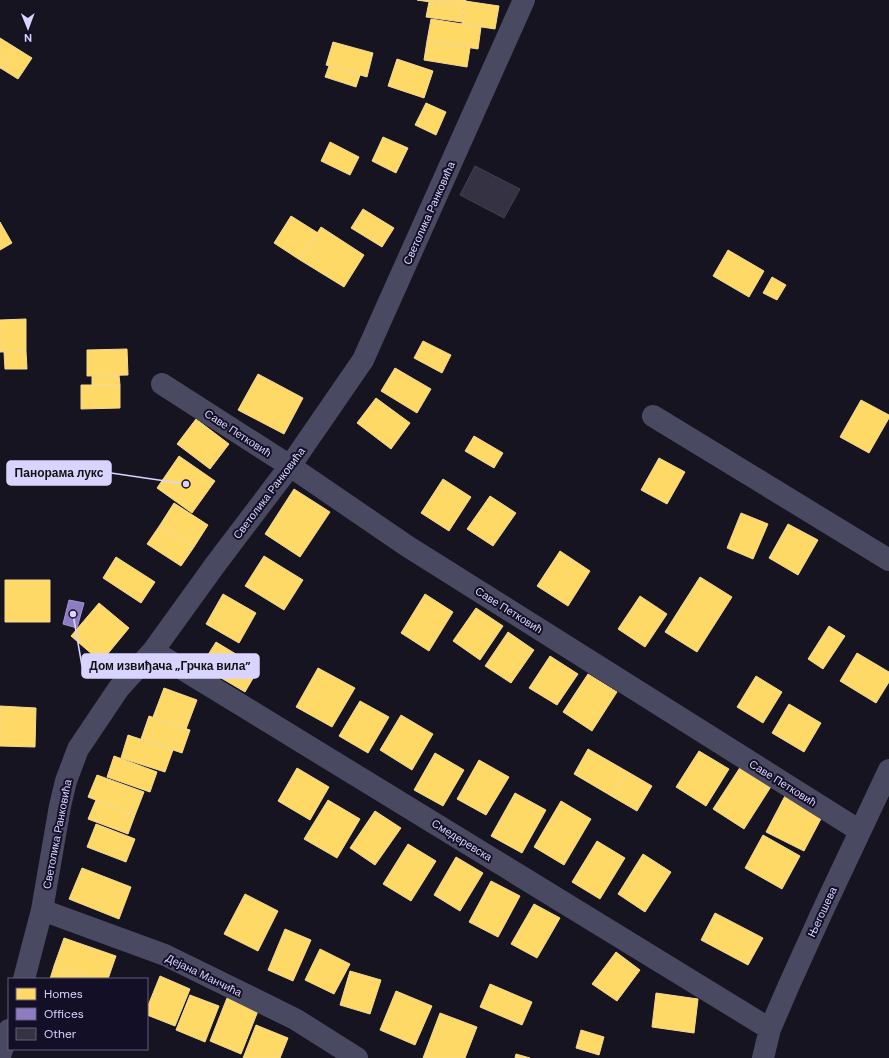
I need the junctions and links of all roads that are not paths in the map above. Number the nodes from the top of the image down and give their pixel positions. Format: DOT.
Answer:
graph roads {
  1 [pos="524,0"];
  2 [pos="162,384"];
  3 [pos="653,416"];
  4 [pos="290,466"];
  5 [pos="889,560"];
  6 [pos="153,651"];
  7 [pos="889,770"];
  8 [pos="860,831"];
  9 [pos="42,910"];
  10 [pos="24,978"];
  11 [pos="770,1029"];
  12 [pos="8,1033"];
  13 [pos="0,1056"];
  14 [pos="357,1058"];
  15 [pos="763,1058"];
  1 -- 4 [label="street, Светолика Ранковића"];
  2 -- 4 [label="street, Саве Петковић"];
  3 -- 5 [label="street"];
  4 -- 6 [label="street, Светолика Ранковића"];
  4 -- 8 [label="street, Саве Петковић"];
  6 -- 9 [label="street, Светолика Ранковића"];
  6 -- 11 [label="street, Смедеревска"];
  7 -- 8 [label="street, Његошева"];
  8 -- 11 [label="street, Његошева"];
  9 -- 10 [label="street, Светолика Ранковића"];
  9 -- 14 [label="street, Дејана Манчића"];
  11 -- 15 [label="street, Његошева"];
  12 -- 13 [label="street"];
}
